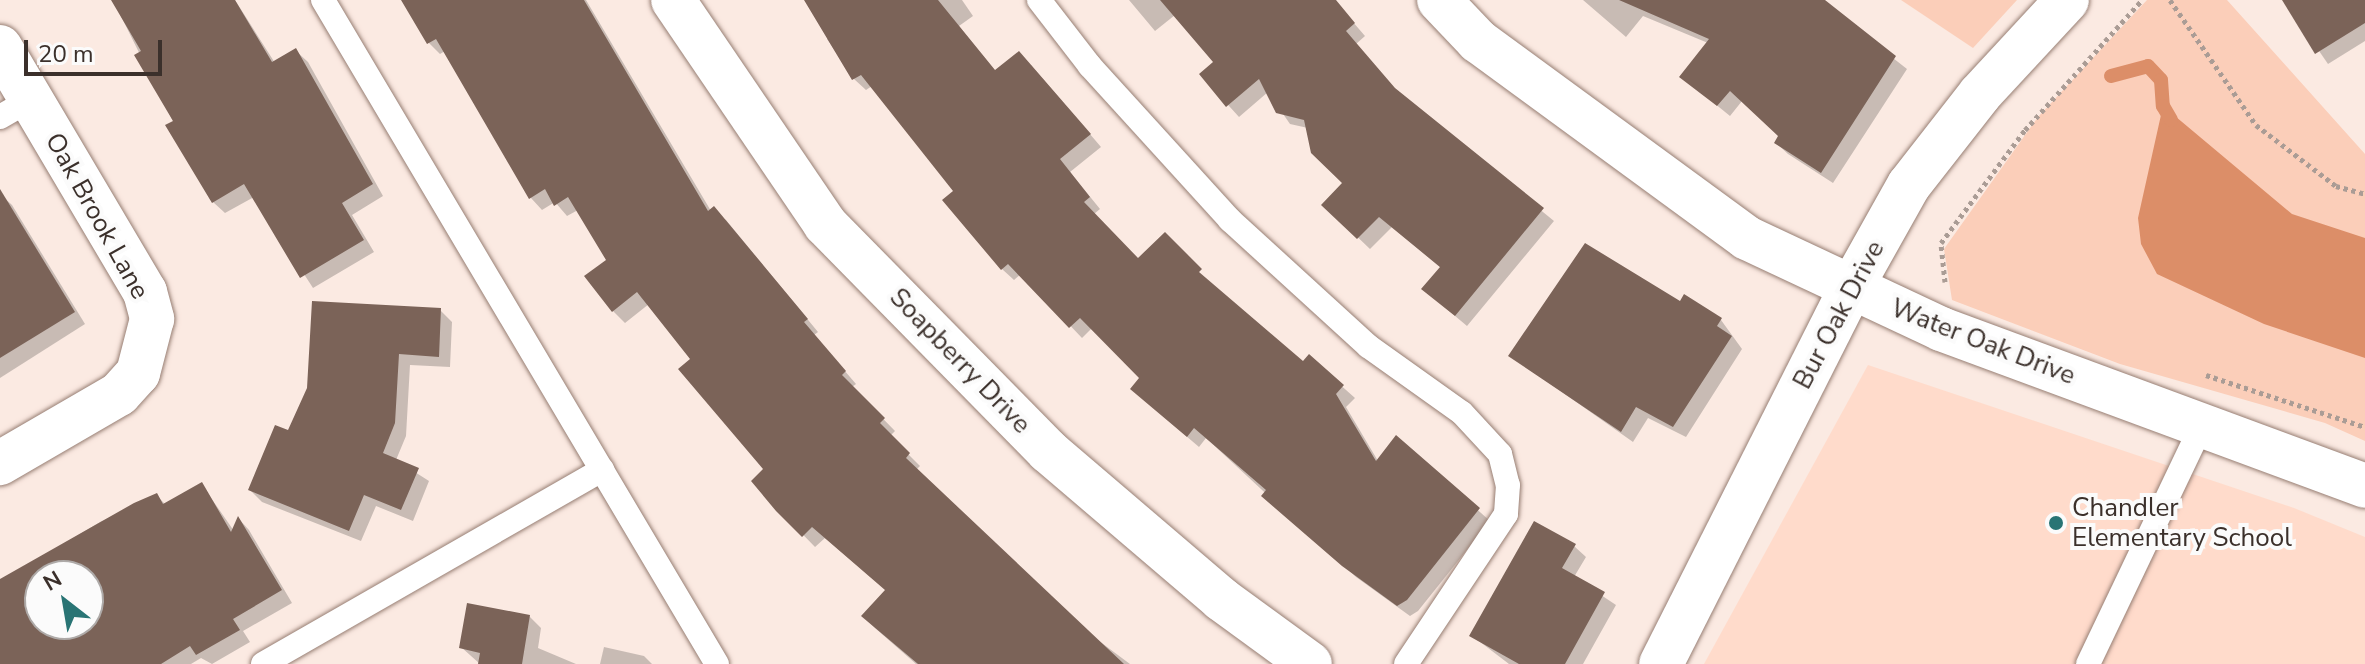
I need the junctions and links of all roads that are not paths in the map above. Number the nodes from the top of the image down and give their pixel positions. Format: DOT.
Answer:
graph roads {
  1 [pos="323,0"];
  2 [pos="673,0"];
  3 [pos="1039,0"];
  4 [pos="1439,0"];
  5 [pos="2067,0"];
  6 [pos="0,47"];
  7 [pos="15,108"];
  8 [pos="1850,290"];
  9 [pos="2203,423"];
  10 [pos="0,463"];
  11 [pos="602,470"];
  12 [pos="2365,486"];
  13 [pos="1292,659"];
  14 [pos="263,664"];
  15 [pos="717,664"];
  16 [pos="1406,664"];
  17 [pos="1661,664"];
  18 [pos="2088,664"];
  1 -- 11 [label="lane"];
  2 -- 13 [label="street, Soapberry Drive"];
  3 -- 16 [label="lane"];
  4 -- 8 [label="street, Water Oak Drive"];
  5 -- 8 [label="street, Bur Oak Drive"];
  6 -- 7 [label="street, Oak Brook Lane"];
  7 -- 10 [label="street, Oak Brook Lane"];
  8 -- 9 [label="street, Water Oak Drive"];
  8 -- 17 [label="street, Bur Oak Drive"];
  9 -- 12 [label="street, Water Oak Drive"];
  9 -- 18 [label="lane"];
  11 -- 14 [label="lane"];
  11 -- 15 [label="lane"];
}
